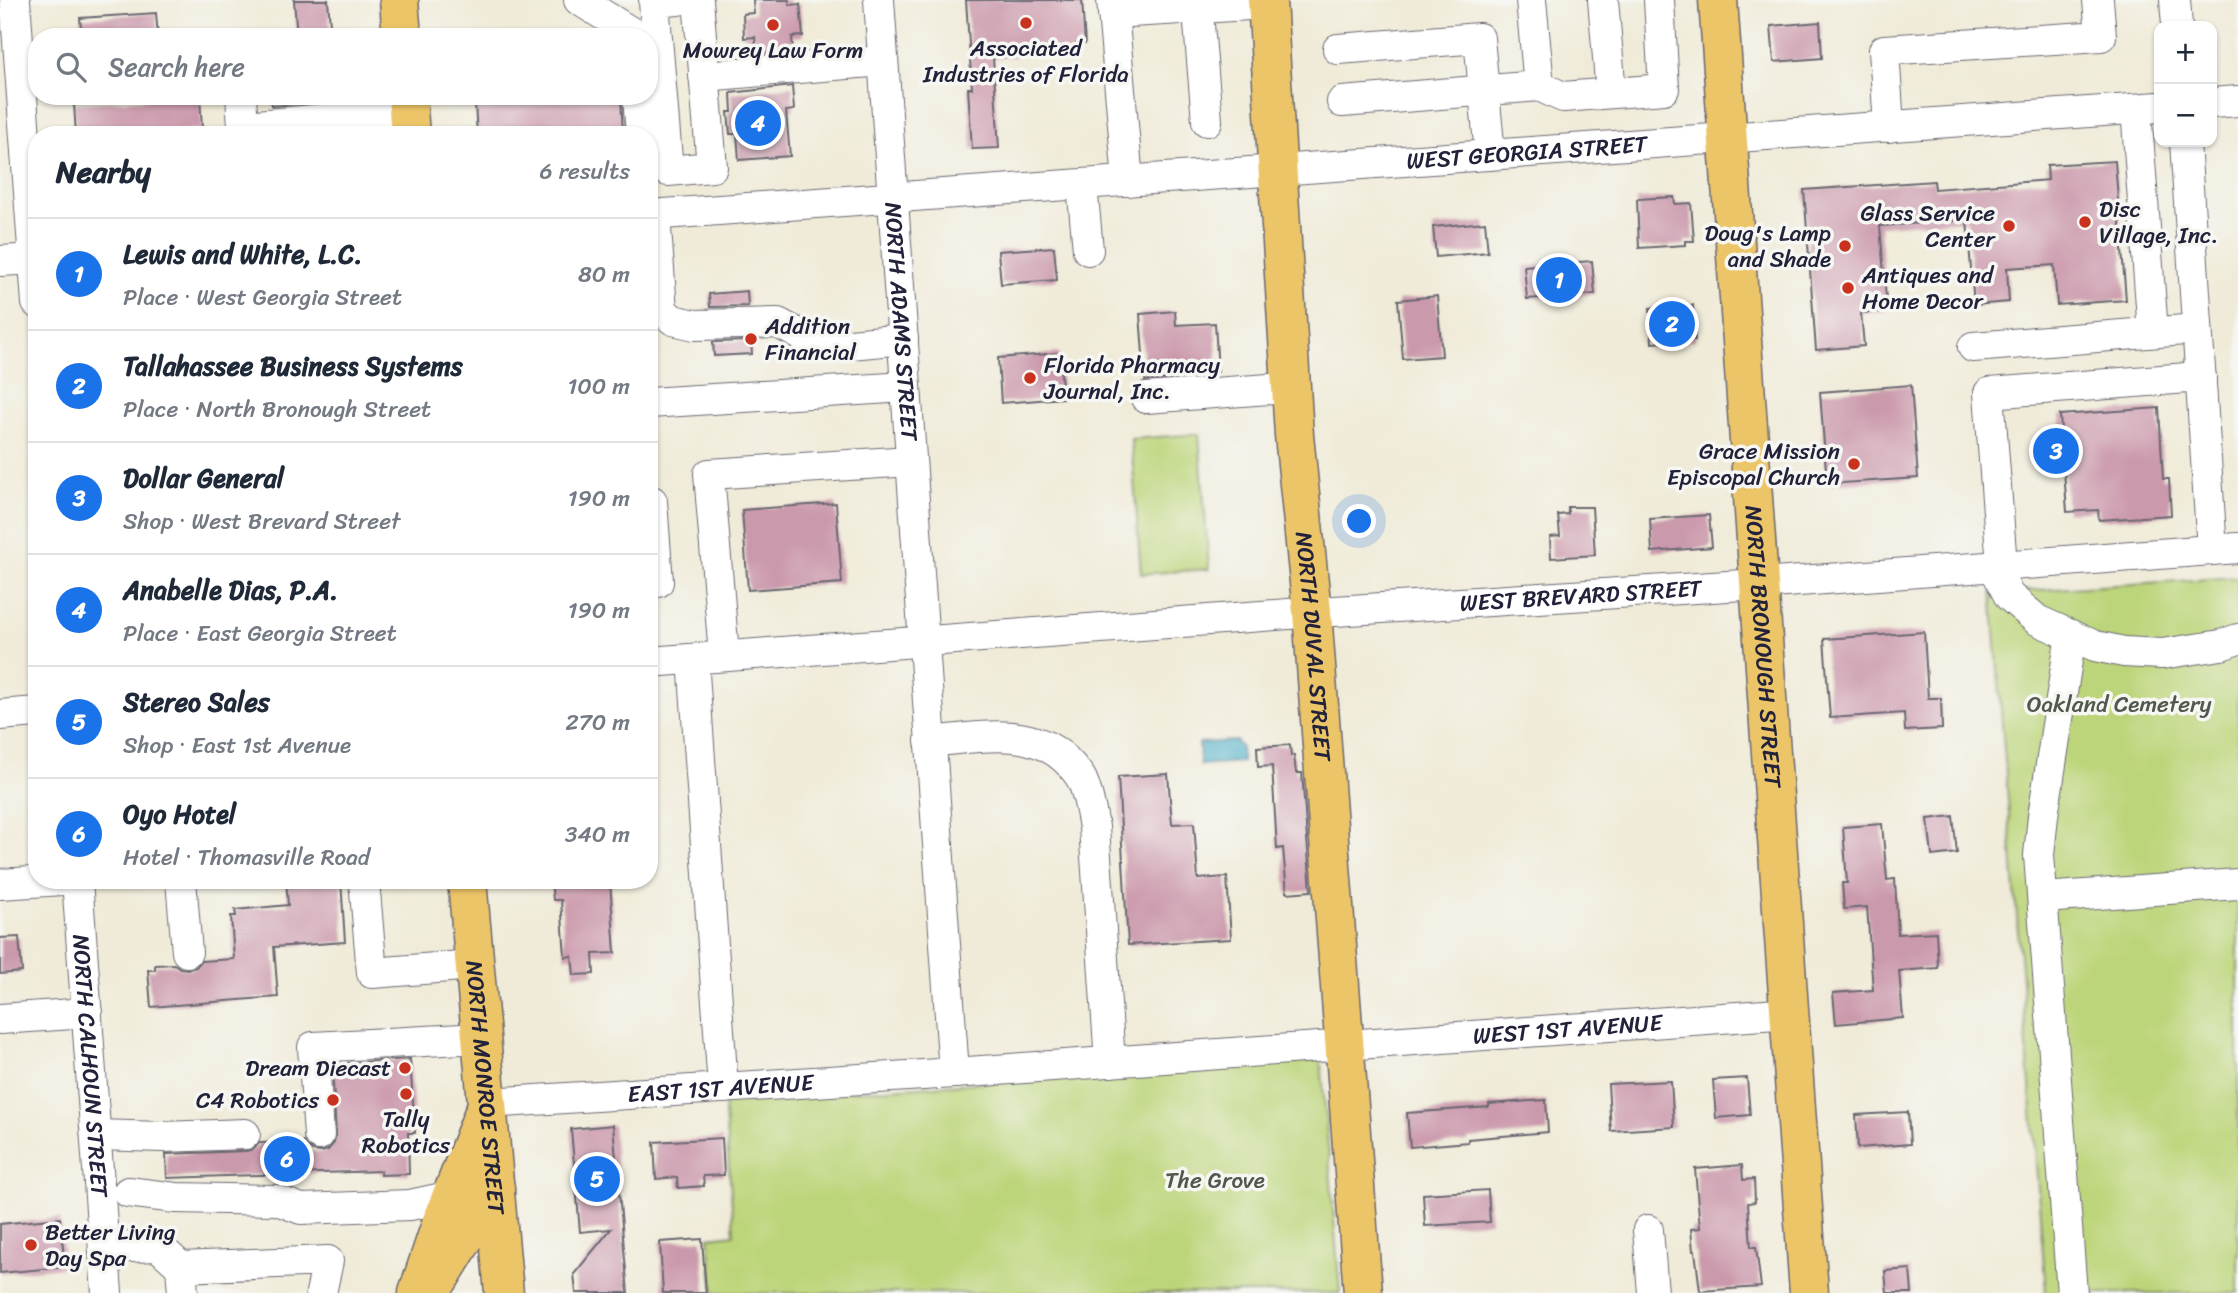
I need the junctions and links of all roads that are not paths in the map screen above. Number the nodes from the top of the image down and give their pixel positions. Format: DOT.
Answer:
graph roads {
  1 [pos="15,0"];
  2 [pos="400,0"];
  3 [pos="579,0"];
  4 [pos="678,0"];
  5 [pos="698,0"];
  6 [pos="879,0"];
  7 [pos="1531,0"];
  8 [pos="1603,0"];
  9 [pos="1658,0"];
  10 [pos="1718,0"];
  11 [pos="2098,0"];
  12 [pos="2175,0"];
  13 [pos="1267,2"];
  14 [pos="1198,4"];
  15 [pos="1112,6"];
  16 [pos="2177,21"];
  17 [pos="402,28"];
  18 [pos="624,28"];
  19 [pos="656,28"];
  20 [pos="658,50"];
  21 [pos="1338,50"];
  22 [pos="883,61"];
  23 [pos="704,76"];
  24 [pos="1539,86"];
  25 [pos="1484,90"];
  26 [pos="1611,93"];
  27 [pos="2238,101"];
  28 [pos="1342,102"];
  29 [pos="2217,103"];
  30 [pos="242,105"];
  31 [pos="639,105"];
  32 [pos="2148,108"];
  33 [pos="408,115"];
  34 [pos="1207,121"];
  35 [pos="243,126"];
  36 [pos="243,126"];
  37 [pos="640,126"];
  38 [pos="1889,127"];
  39 [pos="1727,138"];
  40 [pos="28,144"];
  41 [pos="2185,147"];
  42 [pos="1490,155"];
  43 [pos="689,169"];
  44 [pos="1276,171"];
  45 [pos="1128,181"];
  46 [pos="1082,185"];
  47 [pos="893,198"];
  48 [pos="692,212"];
  49 [pos="658,215"];
  50 [pos="1088,250"];
  51 [pos="28,259"];
  52 [pos="0,261"];
  53 [pos="658,272"];
  54 [pos="2197,329"];
  55 [pos="2153,332"];
  56 [pos="903,339"];
  57 [pos="1973,347"];
  58 [pos="2201,377"];
  59 [pos="906,387"];
  60 [pos="1290,390"];
  61 [pos="1146,398"];
  62 [pos="658,402"];
  63 [pos="911,461"];
  64 [pos="2225,549"];
  65 [pos="1998,567"];
  66 [pos="1759,584"];
  67 [pos="1312,612"];
  68 [pos="2071,635"];
  69 [pos="2238,639"];
  70 [pos="923,642"];
  71 [pos="724,655"];
  72 [pos="693,659"];
  73 [pos="658,661"];
  74 [pos="28,713"];
  75 [pos="0,715"];
  76 [pos="930,742"];
  77 [pos="28,882"];
  78 [pos="0,884"];
  79 [pos="2238,884"];
  80 [pos="79,889"];
  81 [pos="182,889"];
  82 [pos="365,889"];
  83 [pos="468,889"];
  84 [pos="2043,898"];
  85 [pos="187,952"];
  86 [pos="474,965"];
  87 [pos="87,1013"];
  88 [pos="1791,1013"];
  89 [pos="0,1018"];
  90 [pos="481,1038"];
  91 [pos="1345,1045"];
  92 [pos="1110,1062"];
  93 [pos="954,1073"];
  94 [pos="723,1088"];
  95 [pos="487,1103"];
  96 [pos="245,1134"];
  97 [pos="96,1135"];
  98 [pos="319,1135"];
  99 [pos="495,1188"];
  100 [pos="128,1192"];
  101 [pos="452,1196"];
  102 [pos="1647,1230"];
  103 [pos="104,1248"];
  104 [pos="182,1280"];
  105 [pos="107,1293"];
  106 [pos="321,1293"];
  107 [pos="418,1293"];
  108 [pos="431,1293"];
  109 [pos="443,1293"];
  110 [pos="460,1293"];
  111 [pos="504,1293"];
  112 [pos="1363,1293"];
  113 [pos="1653,1293"];
  114 [pos="1809,1293"];
  115 [pos="2072,1293"];
  1 -- 40 [label="street"];
  2 -- 17 [label="main road"];
  3 -- 18 [label="street"];
  4 -- 19 [label="street"];
  5 -- 23 [label="street"];
  6 -- 22 [label="street, NORTH ADAMS STREET"];
  7 -- 24 [label="street"];
  8 -- 26 [label="street"];
  9 -- 26 [label="street"];
  10 -- 39 [label="main road, NORTH BRONOUGH STREET"];
  11 -- 38 [label="street"];
  12 -- 16 [label="street"];
  13 -- 14 [label="street"];
  13 -- 44 [label="main road, NORTH DUVAL STREET"];
  14 -- 15 [label="street"];
  14 -- 34 [label="street"];
  15 -- 45 [label="street"];
  20 -- 43 [label="street"];
  21 -- 25 [label="street"];
  22 -- 23 [label="street"];
  22 -- 47 [label="street, NORTH ADAMS STREET"];
  23 -- 43 [label="street"];
  24 -- 25 [label="street"];
  24 -- 26 [label="street"];
  25 -- 28 [label="street"];
  25 -- 42 [label="street"];
  27 -- 29 [label="street"];
  30 -- 35 [label="street"];
  31 -- 37 [label="street"];
  32 -- 38 [label="street, WEST GEORGIA STREET"];
  32 -- 55 [label="street"];
  33 -- 36 [label="street"];
  38 -- 39 [label="street, WEST GEORGIA STREET"];
  39 -- 42 [label="street, WEST GEORGIA STREET"];
  39 -- 66 [label="main road, NORTH BRONOUGH STREET"];
  41 -- 54 [label="street"];
  42 -- 44 [label="street, WEST GEORGIA STREET"];
  43 -- 48 [label="street"];
  44 -- 45 [label="street, WEST GEORGIA STREET"];
  44 -- 60 [label="main road, NORTH DUVAL STREET"];
  45 -- 46 [label="street, WEST GEORGIA STREET"];
  46 -- 47 [label="street, WEST GEORGIA STREET"];
  46 -- 50 [label="street"];
  47 -- 48 [label="street, WEST GEORGIA STREET"];
  47 -- 56 [label="street, NORTH ADAMS STREET"];
  48 -- 49 [label="street, WEST GEORGIA STREET"];
  51 -- 52 [label="street"];
  53 -- 56 [label="street"];
  54 -- 55 [label="street"];
  54 -- 58 [label="street"];
  55 -- 57 [label="street"];
  56 -- 59 [label="street, NORTH ADAMS STREET"];
  58 -- 64 [label="street"];
  58 -- 65 [label="street"];
  59 -- 62 [label="street"];
  59 -- 63 [label="street, NORTH ADAMS STREET"];
  60 -- 61 [label="street"];
  60 -- 67 [label="main road, NORTH DUVAL STREET"];
  63 -- 70 [label="street, NORTH ADAMS STREET"];
  63 -- 71 [label="street"];
  64 -- 65 [label="street, WEST BREVARD STREET"];
  65 -- 66 [label="street, WEST BREVARD STREET"];
  65 -- 68 [label="street"];
  66 -- 67 [label="street, WEST BREVARD STREET"];
  66 -- 88 [label="main road, NORTH BRONOUGH STREET"];
  67 -- 70 [label="street, WEST BREVARD STREET"];
  67 -- 91 [label="main road, NORTH DUVAL STREET"];
  68 -- 69 [label="street"];
  68 -- 84 [label="street"];
  70 -- 71 [label="street, WEST BREVARD STREET"];
  70 -- 76 [label="street, NORTH ADAMS STREET"];
  71 -- 72 [label="street, WEST BREVARD STREET"];
  72 -- 73 [label="street, WEST BREVARD STREET"];
  72 -- 94 [label="street"];
  74 -- 75 [label="street"];
  76 -- 92 [label="street"];
  76 -- 93 [label="street, NORTH ADAMS STREET"];
  77 -- 78 [label="street"];
  79 -- 84 [label="street"];
  80 -- 87 [label="street, NORTH CALHOUN STREET"];
  81 -- 85 [label="street"];
  82 -- 86 [label="street"];
  83 -- 86 [label="main road, NORTH MONROE STREET"];
  84 -- 115 [label="street"];
  86 -- 90 [label="main road, NORTH MONROE STREET"];
  87 -- 89 [label="street"];
  87 -- 97 [label="street, NORTH CALHOUN STREET"];
  88 -- 91 [label="street, WEST 1ST AVENUE"];
  88 -- 114 [label="main road, NORTH BRONOUGH STREET"];
  90 -- 95 [label="main road, NORTH MONROE STREET"];
  90 -- 98 [label="street"];
  91 -- 92 [label="street, WEST 1ST AVENUE"];
  91 -- 112 [label="main road, NORTH DUVAL STREET"];
  92 -- 93 [label="street, EAST 1ST AVENUE"];
  93 -- 94 [label="street, EAST 1ST AVENUE"];
  94 -- 95 [label="street, EAST 1ST AVENUE"];
  95 -- 99 [label="main road, NORTH MONROE STREET"];
  95 -- 101 [label="main road"];
  96 -- 97 [label="street"];
  97 -- 103 [label="street, NORTH CALHOUN STREET"];
  99 -- 108 [label="main road"];
  99 -- 111 [label="main road, NORTH MONROE STREET"];
  100 -- 101 [label="street"];
  101 -- 107 [label="main road"];
  102 -- 113 [label="street"];
  103 -- 104 [label="street"];
  103 -- 105 [label="street, NORTH CALHOUN STREET"];
  104 -- 106 [label="street"];
  109 -- 110 [label="main road"];
}
